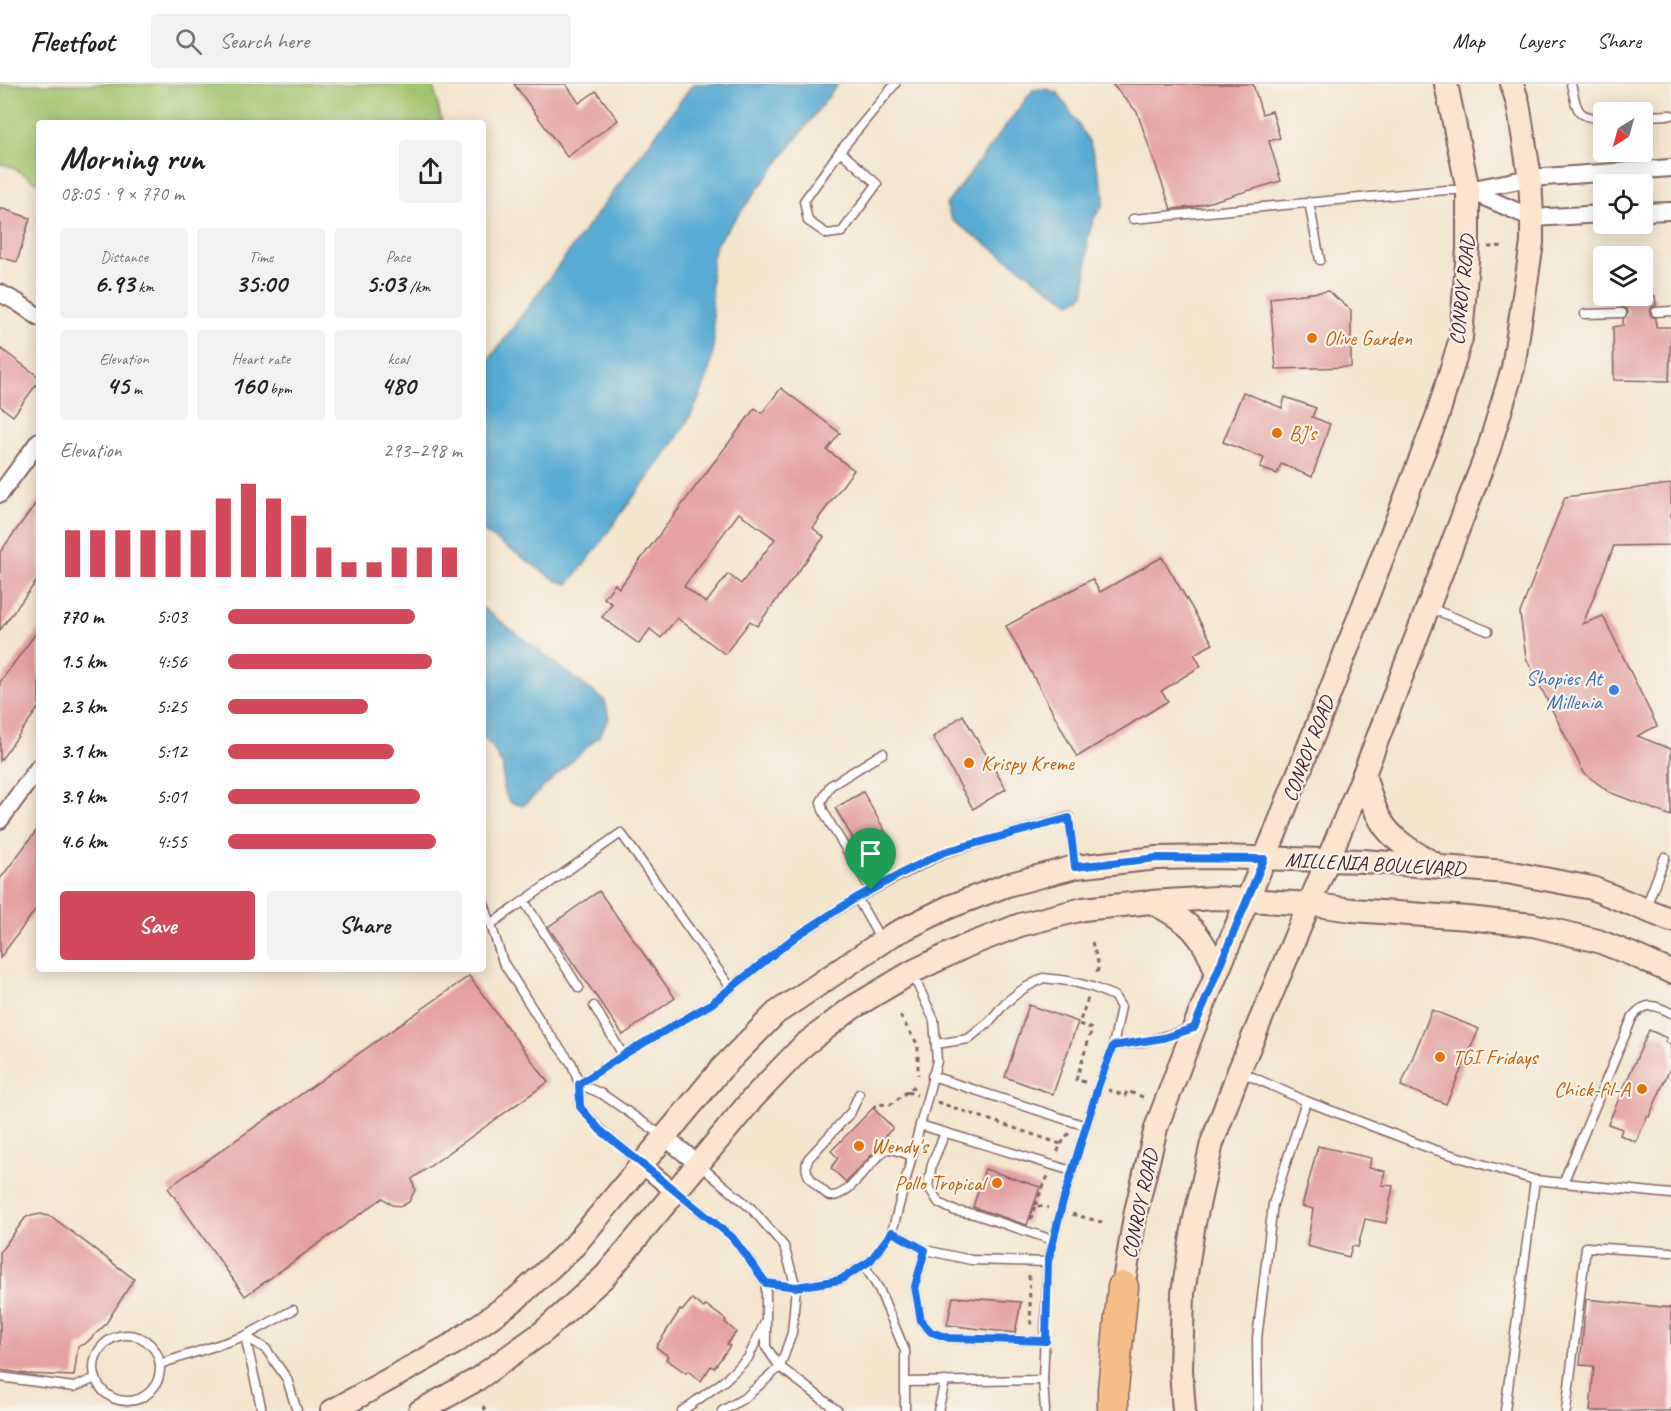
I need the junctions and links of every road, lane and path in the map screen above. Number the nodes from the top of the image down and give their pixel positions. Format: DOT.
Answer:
graph roads {
  1 [pos="895,84"];
  2 [pos="1446,84"];
  3 [pos="1512,84"];
  4 [pos="1571,84"];
  5 [pos="1671,115"];
  6 [pos="1653,116"];
  7 [pos="1593,118"];
  8 [pos="840,152"];
  9 [pos="1671,168"];
  10 [pos="1530,178"];
  11 [pos="1468,190"];
  12 [pos="1310,202"];
  13 [pos="1671,211"];
  14 [pos="1653,212"];
  15 [pos="1593,215"];
  16 [pos="1532,218"];
  17 [pos="1133,219"];
  18 [pos="1504,246"];
  19 [pos="1486,248"];
  20 [pos="1320,260"];
  21 [pos="0,293"];
  22 [pos="1671,311"];
  23 [pos="1656,312"];
  24 [pos="1622,313"];
  25 [pos="1585,314"];
  26 [pos="36,315"];
  27 [pos="36,445"];
  28 [pos="0,494"];
  29 [pos="1427,607"];
  30 [pos="1488,632"];
  31 [pos="883,753"];
  32 [pos="36,771"];
  33 [pos="1364,774"];
  34 [pos="0,819"];
  35 [pos="1665,857"];
  36 [pos="1264,859"];
  37 [pos="1328,860"];
  38 [pos="1075,867"];
  39 [pos="1439,867"];
  40 [pos="871,890"];
  41 [pos="856,898"];
  42 [pos="1247,900"];
  43 [pos="524,901"];
  44 [pos="1151,903"];
  45 [pos="1310,904"];
  46 [pos="486,909"];
  47 [pos="1646,909"];
  48 [pos="1671,920"];
  49 [pos="491,924"];
  50 [pos="882,941"];
  51 [pos="1092,942"];
  52 [pos="912,972"];
  53 [pos="1671,972"];
  54 [pos="1217,973"];
  55 [pos="1092,987"];
  56 [pos="579,988"];
  57 [pos="731,988"];
  58 [pos="594,1006"];
  59 [pos="1671,1013"];
  60 [pos="900,1016"];
  61 [pos="1194,1028"];
  62 [pos="936,1044"];
  63 [pos="1113,1046"];
  64 [pos="623,1055"];
  65 [pos="1239,1071"];
  66 [pos="932,1076"];
  67 [pos="1085,1082"];
  68 [pos="579,1084"];
  69 [pos="907,1092"];
  70 [pos="859,1094"];
  71 [pos="927,1098"];
  72 [pos="1306,1101"];
  73 [pos="873,1108"];
  74 [pos="920,1125"];
  75 [pos="1086,1126"];
  76 [pos="945,1133"];
  77 [pos="665,1137"];
  78 [pos="912,1156"];
  79 [pos="698,1164"];
  80 [pos="642,1165"];
  81 [pos="1053,1165"];
  82 [pos="1072,1171"];
  83 [pos="1535,1180"];
  84 [pos="1563,1183"];
  85 [pos="675,1191"];
  86 [pos="1671,1194"];
  87 [pos="1035,1205"];
  88 [pos="892,1232"];
  89 [pos="1053,1240"];
  90 [pos="925,1250"];
  91 [pos="1671,1252"];
  92 [pos="1048,1262"];
  93 [pos="864,1265"];
  94 [pos="766,1283"];
  95 [pos="796,1287"];
  96 [pos="1123,1287"];
  97 [pos="293,1310"];
  98 [pos="766,1320"];
  99 [pos="245,1336"];
  100 [pos="1046,1341"];
  101 [pos="160,1364"];
  102 [pos="780,1367"];
  103 [pos="0,1377"];
  104 [pos="96,1378"];
  105 [pos="1043,1380"];
  106 [pos="945,1381"];
  107 [pos="906,1382"];
  108 [pos="483,1406"];
  109 [pos="262,1411"];
  110 [pos="297,1411"];
  111 [pos="332,1411"];
  112 [pos="420,1411"];
  113 [pos="486,1411"];
  114 [pos="682,1411"];
  115 [pos="722,1411"];
  116 [pos="838,1411"];
  117 [pos="905,1411"];
  118 [pos="938,1411"];
  119 [pos="1045,1411"];
  120 [pos="1113,1411"];
  121 [pos="1126,1411"];
  122 [pos="1184,1411"];
  123 [pos="1258,1411"];
  124 [pos="1505,1411"];
  125 [pos="1566,1411"];
  1 -- 8 [label="lane"];
  2 -- 11 [label="street, CONROY ROAD"];
  3 -- 10 [label="street"];
  4 -- 7 [label="lane"];
  5 -- 6 [label="lane"];
  8 -- 8 [label="lane"];
  9 -- 10 [label="street"];
  10 -- 11 [label="street"];
  10 -- 16 [label="street"];
  11 -- 12 [label="lane"];
  11 -- 16 [label="street"];
  11 -- 36 [label="street, CONROY ROAD"];
  12 -- 17 [label="lane"];
  12 -- 20 [label="lane"];
  13 -- 14 [label="street"];
  15 -- 16 [label="street"];
  16 -- 29 [label="street"];
  18 -- 19 [label="path"];
  21 -- 26 [label="street"];
  22 -- 23 [label="lane"];
  24 -- 25 [label="lane"];
  27 -- 28 [label="street"];
  29 -- 30 [label="lane"];
  29 -- 33 [label="street"];
  31 -- 40 [label="lane"];
  32 -- 34 [label="street"];
  33 -- 37 [label="street"];
  33 -- 39 [label="street"];
  35 -- 47 [label="lane"];
  36 -- 37 [label="street, MILLENIA BOULEVARD"];
  36 -- 38 [label="street, MILLENIA BOULEVARD"];
  36 -- 42 [label="street, CONROY ROAD"];
  37 -- 39 [label="street, MILLENIA BOULEVARD"];
  37 -- 45 [label="street"];
  38 -- 40 [label="lane"];
  38 -- 50 [label="street, MILLENIA BOULEVARD"];
  39 -- 47 [label="street, MILLENIA BOULEVARD"];
  40 -- 41 [label="lane"];
  41 -- 50 [label="lane"];
  41 -- 57 [label="lane"];
  42 -- 44 [label="street, MILLENIA BOULEVARD"];
  42 -- 45 [label="street, MILLENIA BOULEVARD"];
  42 -- 54 [label="street, CONROY ROAD"];
  43 -- 49 [label="lane"];
  43 -- 56 [label="lane"];
  43 -- 57 [label="lane"];
  44 -- 52 [label="street, MILLENIA BOULEVARD"];
  44 -- 54 [label="street"];
  45 -- 53 [label="street, MILLENIA BOULEVARD"];
  45 -- 65 [label="street"];
  46 -- 49 [label="lane"];
  47 -- 48 [label="street, MILLENIA BOULEVARD"];
  49 -- 68 [label="lane"];
  50 -- 77 [label="street, MILLENIA BOULEVARD"];
  51 -- 55 [label="path"];
  52 -- 62 [label="lane"];
  52 -- 79 [label="street, MILLENIA BOULEVARD"];
  54 -- 61 [label="street, CONROY ROAD"];
  55 -- 62 [label="lane"];
  55 -- 63 [label="lane"];
  55 -- 67 [label="path"];
  57 -- 64 [label="lane"];
  58 -- 64 [label="lane"];
  59 -- 84 [label="lane"];
  60 -- 69 [label="path"];
  61 -- 63 [label="lane"];
  61 -- 96 [label="street, CONROY ROAD"];
  62 -- 66 [label="lane"];
  63 -- 75 [label="lane"];
  64 -- 68 [label="lane"];
  65 -- 72 [label="lane"];
  65 -- 122 [label="street"];
  66 -- 71 [label="lane"];
  66 -- 75 [label="lane"];
  68 -- 77 [label="lane"];
  68 -- 80 [label="lane"];
  69 -- 71 [label="path"];
  69 -- 73 [label="path"];
  70 -- 78 [label="lane"];
  71 -- 74 [label="lane"];
  71 -- 81 [label="path"];
  72 -- 83 [label="lane"];
  72 -- 123 [label="lane"];
  74 -- 76 [label="lane"];
  74 -- 78 [label="lane"];
  75 -- 82 [label="lane"];
  76 -- 81 [label="lane"];
  76 -- 89 [label="lane"];
  77 -- 79 [label="street"];
  77 -- 80 [label="street, MILLENIA BOULEVARD"];
  78 -- 88 [label="lane"];
  79 -- 85 [label="street, MILLENIA BOULEVARD"];
  79 -- 95 [label="lane"];
  80 -- 85 [label="street"];
  80 -- 111 [label="street, MILLENIA BOULEVARD"];
  81 -- 82 [label="lane"];
  81 -- 87 [label="path"];
  82 -- 89 [label="lane"];
  83 -- 84 [label="lane"];
  83 -- 124 [label="lane"];
  84 -- 86 [label="lane"];
  85 -- 94 [label="lane"];
  85 -- 112 [label="street, MILLENIA BOULEVARD"];
  88 -- 90 [label="lane"];
  88 -- 93 [label="lane"];
  89 -- 92 [label="lane"];
  90 -- 92 [label="lane"];
  90 -- 100 [label="lane"];
  91 -- 125 [label="lane"];
  92 -- 100 [label="lane"];
  93 -- 95 [label="lane"];
  93 -- 107 [label="lane"];
  94 -- 95 [label="lane"];
  94 -- 98 [label="lane"];
  95 -- 102 [label="lane"];
  96 -- 120 [label="highway"];
  96 -- 121 [label="street, CONROY ROAD"];
  97 -- 99 [label="lane"];
  98 -- 102 [label="lane"];
  98 -- 114 [label="lane"];
  99 -- 101 [label="lane"];
  99 -- 109 [label="lane"];
  99 -- 110 [label="lane"];
  100 -- 105 [label="lane"];
  101 -- 104 [label="lane"];
  101 -- 104 [label="lane"];
  102 -- 115 [label="lane"];
  102 -- 116 [label="lane"];
  103 -- 104 [label="lane"];
  105 -- 106 [label="lane"];
  105 -- 119 [label="lane"];
  106 -- 107 [label="lane"];
  106 -- 118 [label="lane"];
  107 -- 117 [label="lane"];
  108 -- 113 [label="path"];
}
